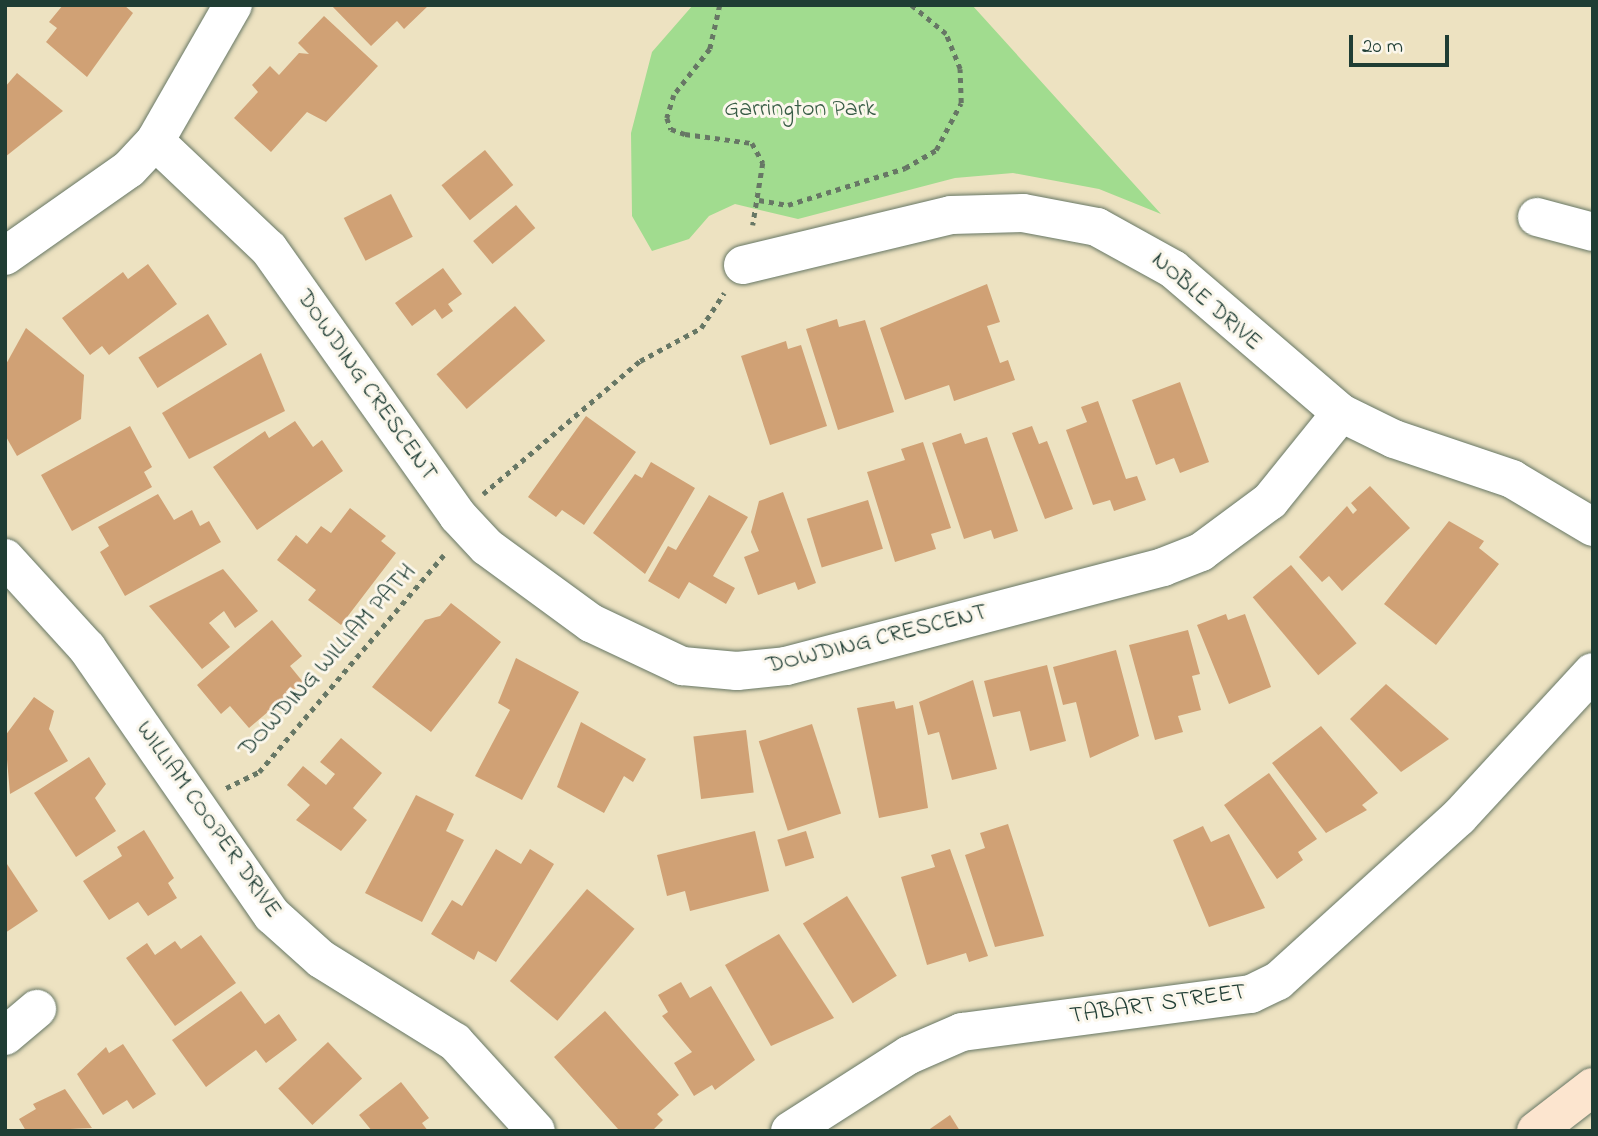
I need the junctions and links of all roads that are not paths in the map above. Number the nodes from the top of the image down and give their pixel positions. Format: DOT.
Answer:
graph roads {
  1 [pos="233,5"];
  2 [pos="155,141"];
  3 [pos="1537,217"];
  4 [pos="1593,232"];
  5 [pos="5,256"];
  6 [pos="743,265"];
  7 [pos="1341,413"];
  8 [pos="1593,527"];
  9 [pos="5,558"];
  10 [pos="1593,671"];
  11 [pos="37,1009"];
  12 [pos="5,1036"];
  13 [pos="1593,1087"];
  14 [pos="536,1131"];
  15 [pos="790,1131"];
  16 [pos="1536,1131"];
  1 -- 2 [label="street"];
  2 -- 5 [label="street"];
  2 -- 7 [label="street, DOWDING CRESCENT"];
  3 -- 4 [label="street"];
  6 -- 7 [label="street, NOBLE DRIVE"];
  7 -- 8 [label="street, NOBLE DRIVE"];
  9 -- 14 [label="street, WILLIAM COOPER DRIVE"];
  10 -- 15 [label="street, TABART STREET"];
  11 -- 12 [label="street"];
  13 -- 16 [label="street"];
}
